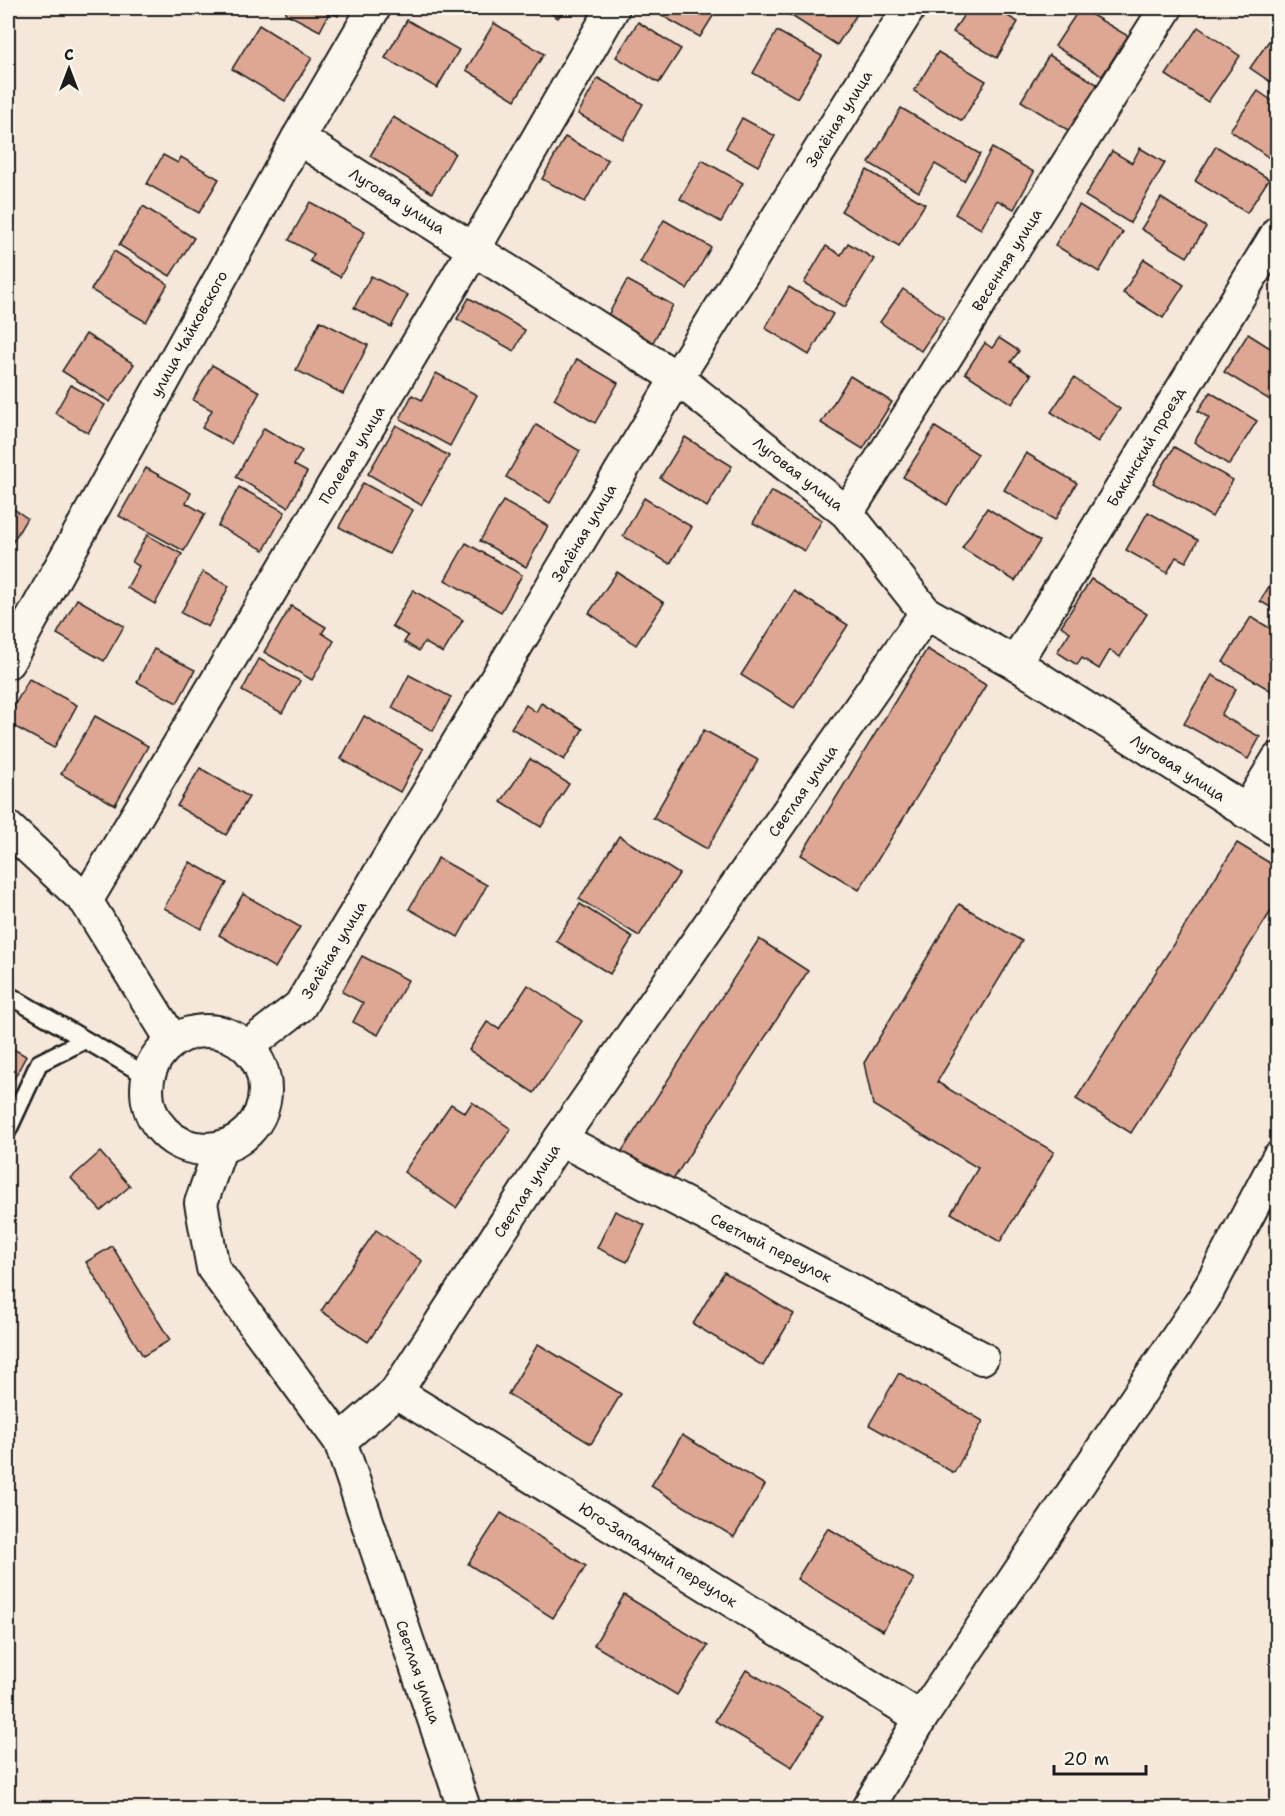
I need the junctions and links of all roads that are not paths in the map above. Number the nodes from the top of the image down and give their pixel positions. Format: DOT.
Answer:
graph roads {
  1 [pos="374,8"];
  2 [pos="613,8"];
  3 [pos="909,8"];
  4 [pos="1166,8"];
  5 [pos="298,138"];
  6 [pos="1278,232"];
  7 [pos="474,249"];
  8 [pos="677,378"];
  9 [pos="847,513"];
  10 [pos="926,613"];
  11 [pos="8,662"];
  12 [pos="1015,663"];
  13 [pos="1278,759"];
  14 [pos="1246,812"];
  15 [pos="8,828"];
  16 [pos="1278,831"];
  17 [pos="86,901"];
  18 [pos="10,996"];
  19 [pos="85,1040"];
  20 [pos="172,1040"];
  21 [pos="248,1046"];
  22 [pos="149,1077"];
  23 [pos="8,1130"];
  24 [pos="560,1139"];
  25 [pos="220,1149"];
  26 [pos="1278,1158"];
  27 [pos="982,1358"];
  28 [pos="396,1392"];
  29 [pos="340,1441"];
  30 [pos="921,1718"];
  31 [pos="464,1809"];
  32 [pos="868,1809"];
  1 -- 5 [label="street, улица Чайковского"];
  2 -- 7 [label="street, Полевая улица"];
  3 -- 8 [label="street, Зелёная улица"];
  4 -- 9 [label="street, Весенняя улица"];
  5 -- 7 [label="street, Луговая улица"];
  5 -- 11 [label="street, улица Чайковского"];
  6 -- 12 [label="street, Бакинский проезд"];
  7 -- 8 [label="street, Луговая улица"];
  7 -- 17 [label="street, Полевая улица"];
  8 -- 9 [label="street, Луговая улица"];
  8 -- 21 [label="street, Зелёная улица"];
  9 -- 10 [label="street, Луговая улица"];
  10 -- 12 [label="street, Луговая улица"];
  10 -- 24 [label="street, Светлая улица"];
  12 -- 14 [label="street, Луговая улица"];
  13 -- 14 [label="street"];
  14 -- 16 [label="street, Луговая улица"];
  15 -- 17 [label="street"];
  17 -- 20 [label="street"];
  18 -- 19 [label="lane"];
  19 -- 22 [label="lane"];
  19 -- 23 [label="lane"];
  20 -- 21 [label="street"];
  20 -- 22 [label="street"];
  21 -- 25 [label="street"];
  22 -- 25 [label="street"];
  24 -- 27 [label="street, Светлый переулок"];
  24 -- 28 [label="street, Светлая улица"];
  25 -- 29 [label="street"];
  26 -- 30 [label="street"];
  28 -- 29 [label="street, Светлая улица"];
  28 -- 30 [label="street, Юго-Западный переулок"];
  29 -- 31 [label="street, Светлая улица"];
  30 -- 32 [label="street"];
}
